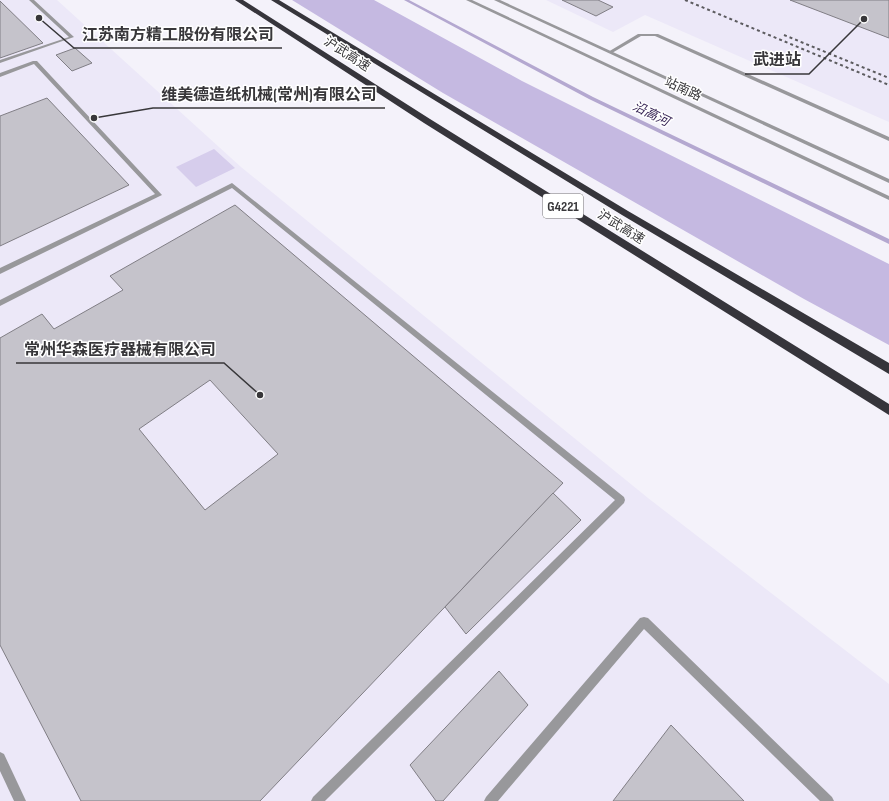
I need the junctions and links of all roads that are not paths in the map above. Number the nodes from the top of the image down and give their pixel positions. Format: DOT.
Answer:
graph roads {
  1 [pos="31,0"];
  2 [pos="238,0"];
  3 [pos="274,0"];
  4 [pos="468,0"];
  5 [pos="496,0"];
  6 [pos="610,52"];
  7 [pos="0,62"];
  8 [pos="0,75"];
  9 [pos="889,139"];
  10 [pos="889,181"];
  11 [pos="889,198"];
  12 [pos="0,270"];
  13 [pos="0,303"];
  14 [pos="889,369"];
  15 [pos="889,410"];
  16 [pos="0,758"];
  17 [pos="20,801"];
  18 [pos="317,801"];
  19 [pos="490,801"];
  20 [pos="828,801"];
  1 -- 7 [label="street"];
  2 -- 15 [label="highway, 沪武高速 / G4221"];
  3 -- 14 [label="highway, 沪武高速 / G4221"];
  4 -- 11 [label="street, 站南路"];
  5 -- 6 [label="street, 站南路"];
  6 -- 9 [label="street"];
  6 -- 10 [label="street, 站南路"];
  8 -- 12 [label="street"];
  13 -- 18 [label="street"];
  16 -- 17 [label="street"];
  19 -- 20 [label="street"];
}
